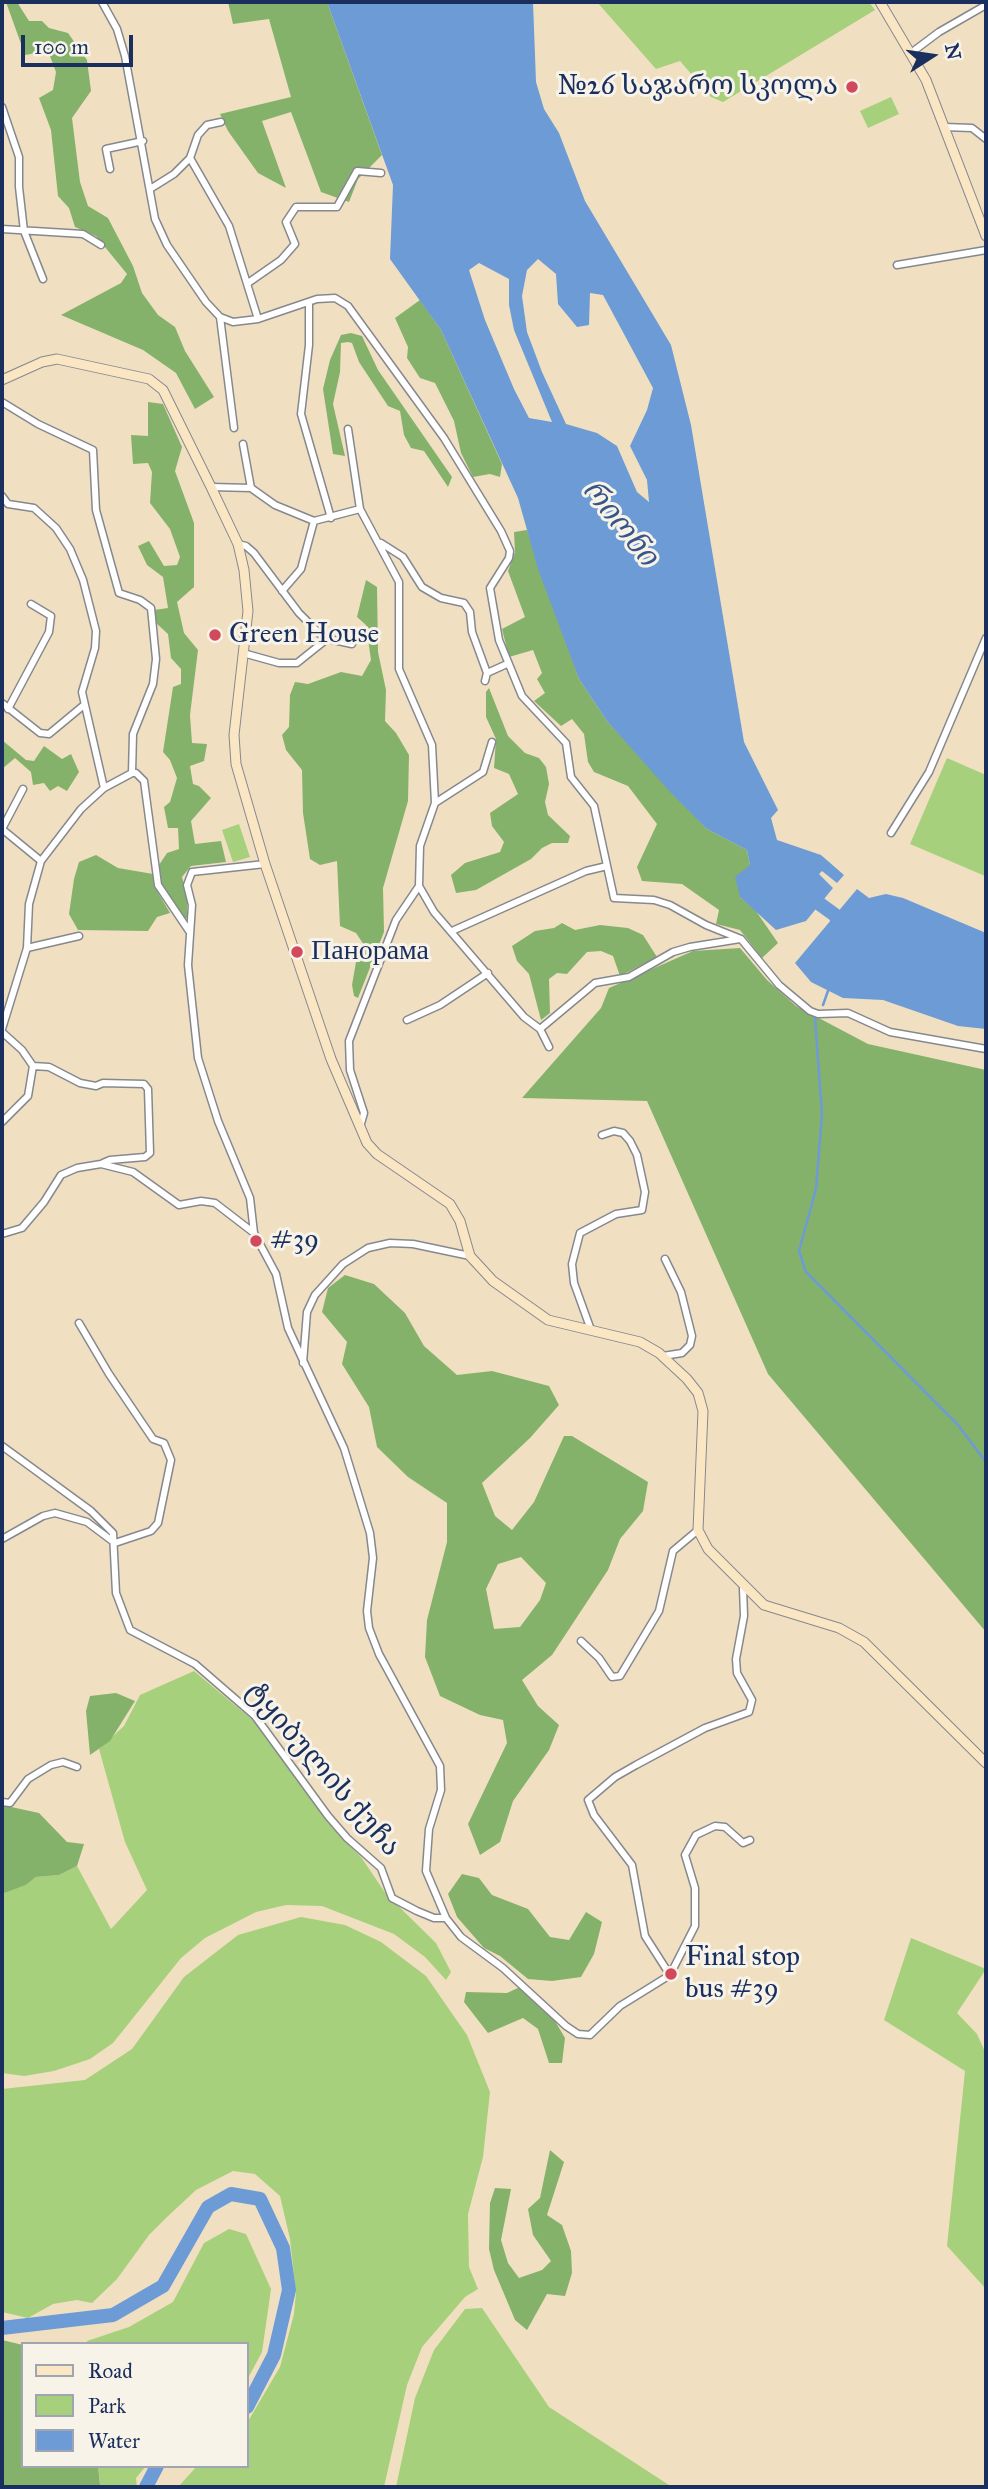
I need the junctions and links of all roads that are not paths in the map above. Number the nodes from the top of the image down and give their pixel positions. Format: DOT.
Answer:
graph roads {
  1 [pos="102,2"];
  2 [pos="880,2"];
  3 [pos="986,5"];
  4 [pos="911,52"];
  5 [pos="2,107"];
  6 [pos="222,122"];
  7 [pos="944,127"];
  8 [pos="986,139"];
  9 [pos="143,141"];
  10 [pos="190,158"];
  11 [pos="110,169"];
  12 [pos="381,173"];
  13 [pos="150,189"];
  14 [pos="2,229"];
  15 [pos="24,231"];
  16 [pos="986,236"];
  17 [pos="101,245"];
  18 [pos="986,250"];
  19 [pos="898,265"];
  20 [pos="43,279"];
  21 [pos="248,284"];
  22 [pos="309,302"];
  23 [pos="220,317"];
  24 [pos="258,319"];
  25 [pos="2,380"];
  26 [pos="2,402"];
  27 [pos="234,428"];
  28 [pos="348,429"];
  29 [pos="243,444"];
  30 [pos="211,487"];
  31 [pos="251,488"];
  32 [pos="2,496"];
  33 [pos="360,509"];
  34 [pos="331,517"];
  35 [pos="314,521"];
  36 [pos="379,541"];
  37 [pos="239,544"];
  38 [pos="282,591"];
  39 [pos="31,604"];
  40 [pos="986,638"];
  41 [pos="327,639"];
  42 [pos="352,644"];
  43 [pos="243,653"];
  44 [pos="507,664"];
  45 [pos="2,703"];
  46 [pos="84,705"];
  47 [pos="8,709"];
  48 [pos="492,742"];
  49 [pos="132,773"];
  50 [pos="104,788"];
  51 [pos="23,789"];
  52 [pos="435,803"];
  53 [pos="2,829"];
  54 [pos="891,833"];
  55 [pos="41,861"];
  56 [pos="265,864"];
  57 [pos="607,866"];
  58 [pos="419,886"];
  59 [pos="189,931"];
  60 [pos="452,931"];
  61 [pos="79,936"];
  62 [pos="741,939"];
  63 [pos="27,948"];
  64 [pos="488,972"];
  65 [pos="407,1020"];
  66 [pos="540,1029"];
  67 [pos="2,1030"];
  68 [pos="550,1047"];
  69 [pos="986,1049"];
  70 [pos="33,1066"];
  71 [pos="2,1122"];
  72 [pos="360,1129"];
  73 [pos="602,1136"];
  74 [pos="101,1164"];
  75 [pos="254,1233"];
  76 [pos="2,1234"];
  77 [pos="470,1256"];
  78 [pos="665,1259"];
  79 [pos="79,1323"];
  80 [pos="591,1330"];
  81 [pos="663,1356"];
  82 [pos="303,1365"];
  83 [pos="2,1446"];
  84 [pos="698,1530"];
  85 [pos="2,1539"];
  86 [pos="115,1543"];
  87 [pos="743,1588"];
  88 [pos="581,1641"];
  89 [pos="986,1763"];
  90 [pos="77,1767"];
  91 [pos="2,1802"];
  92 [pos="750,1840"];
  93 [pos="446,1918"];
  94 [pos="670,1975"];
  1 -- 9 [label="street"];
  2 -- 4 [label="main road"];
  3 -- 4 [label="street"];
  4 -- 7 [label="main road"];
  5 -- 15 [label="street"];
  6 -- 10 [label="street"];
  7 -- 8 [label="street"];
  7 -- 16 [label="main road"];
  9 -- 11 [label="street"];
  9 -- 13 [label="street"];
  10 -- 13 [label="street"];
  10 -- 21 [label="street"];
  12 -- 21 [label="street"];
  13 -- 23 [label="street"];
  14 -- 15 [label="street"];
  15 -- 17 [label="street"];
  15 -- 20 [label="street"];
  18 -- 19 [label="street"];
  21 -- 24 [label="street"];
  22 -- 24 [label="street"];
  22 -- 34 [label="street"];
  22 -- 44 [label="street"];
  23 -- 24 [label="street"];
  23 -- 27 [label="street"];
  25 -- 30 [label="main road"];
  26 -- 49 [label="street"];
  28 -- 33 [label="street"];
  29 -- 31 [label="street"];
  30 -- 31 [label="street"];
  30 -- 37 [label="main road"];
  31 -- 35 [label="street"];
  32 -- 46 [label="street"];
  33 -- 34 [label="street"];
  33 -- 36 [label="street"];
  34 -- 35 [label="street"];
  35 -- 38 [label="street"];
  36 -- 44 [label="street"];
  36 -- 52 [label="street"];
  37 -- 38 [label="street"];
  37 -- 43 [label="main road"];
  38 -- 41 [label="street"];
  39 -- 47 [label="street"];
  40 -- 54 [label="street"];
  41 -- 42 [label="street"];
  41 -- 43 [label="street"];
  43 -- 56 [label="main road"];
  44 -- 57 [label="street"];
  45 -- 47 [label="street"];
  46 -- 47 [label="street"];
  46 -- 50 [label="street"];
  48 -- 52 [label="street"];
  49 -- 50 [label="street"];
  49 -- 59 [label="street"];
  50 -- 55 [label="street"];
  51 -- 53 [label="street"];
  52 -- 58 [label="street"];
  53 -- 55 [label="street"];
  55 -- 63 [label="street"];
  56 -- 59 [label="street"];
  56 -- 72 [label="main road"];
  57 -- 60 [label="street"];
  57 -- 62 [label="street"];
  58 -- 60 [label="street"];
  58 -- 72 [label="street"];
  59 -- 75 [label="street"];
  60 -- 64 [label="street"];
  61 -- 63 [label="street"];
  62 -- 66 [label="street"];
  62 -- 69 [label="street"];
  63 -- 67 [label="street"];
  64 -- 65 [label="street"];
  64 -- 66 [label="street"];
  66 -- 68 [label="street"];
  67 -- 70 [label="street"];
  70 -- 71 [label="street"];
  70 -- 74 [label="street"];
  72 -- 77 [label="main road"];
  73 -- 80 [label="street"];
  74 -- 75 [label="street"];
  74 -- 76 [label="street"];
  75 -- 82 [label="street"];
  77 -- 80 [label="main road"];
  77 -- 82 [label="street"];
  78 -- 81 [label="street"];
  79 -- 86 [label="street"];
  80 -- 81 [label="main road"];
  81 -- 84 [label="main road"];
  82 -- 93 [label="street"];
  83 -- 86 [label="street"];
  84 -- 87 [label="main road"];
  84 -- 88 [label="street"];
  85 -- 86 [label="street"];
  86 -- 93 [label="street, ტყიბულის ქუჩა"];
  87 -- 89 [label="main road"];
  87 -- 94 [label="street"];
  90 -- 91 [label="street"];
  92 -- 94 [label="street"];
  93 -- 94 [label="street"];
}
